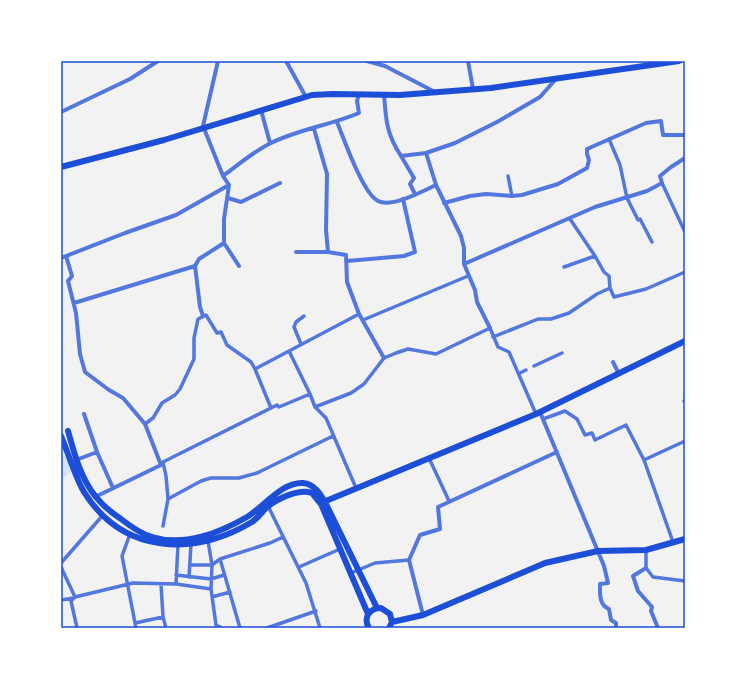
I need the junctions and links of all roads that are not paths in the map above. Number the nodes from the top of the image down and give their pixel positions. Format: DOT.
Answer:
graph roads {
  1 [pos="158,61"];
  2 [pos="218,61"];
  3 [pos="286,61"];
  4 [pos="367,61"];
  5 [pos="388,61"];
  6 [pos="468,61"];
  7 [pos="679,61"];
  8 [pos="652,63"];
  9 [pos="385,66"];
  10 [pos="557,79"];
  11 [pos="473,89"];
  12 [pos="435,92"];
  13 [pos="359,94"];
  14 [pos="384,94"];
  15 [pos="306,97"];
  16 [pos="261,110"];
  17 [pos="61,112"];
  18 [pos="337,122"];
  19 [pos="203,126"];
  20 [pos="314,129"];
  21 [pos="685,135"];
  22 [pos="609,139"];
  23 [pos="270,144"];
  24 [pos="426,153"];
  25 [pos="401,156"];
  26 [pos="685,158"];
  27 [pos="61,167"];
  28 [pos="223,176"];
  29 [pos="508,176"];
  30 [pos="280,183"];
  31 [pos="662,183"];
  32 [pos="229,185"];
  33 [pos="436,185"];
  34 [pos="415,194"];
  35 [pos="512,196"];
  36 [pos="228,198"];
  37 [pos="627,198"];
  38 [pos="403,199"];
  39 [pos="444,203"];
  40 [pos="570,219"];
  41 [pos="685,232"];
  42 [pos="652,242"];
  43 [pos="224,243"];
  44 [pos="296,252"];
  45 [pos="328,252"];
  46 [pos="66,256"];
  47 [pos="595,256"];
  48 [pos="61,258"];
  49 [pos="346,261"];
  50 [pos="464,264"];
  51 [pos="195,266"];
  52 [pos="239,266"];
  53 [pos="564,267"];
  54 [pos="685,272"];
  55 [pos="468,276"];
  56 [pos="610,288"];
  57 [pos="74,303"];
  58 [pos="359,314"];
  59 [pos="203,316"];
  60 [pos="304,316"];
  61 [pos="363,320"];
  62 [pos="490,328"];
  63 [pos="493,338"];
  64 [pos="685,341"];
  65 [pos="301,344"];
  66 [pos="289,351"];
  67 [pos="562,353"];
  68 [pos="384,358"];
  69 [pos="613,362"];
  70 [pos="534,366"];
  71 [pos="255,369"];
  72 [pos="526,370"];
  73 [pos="520,373"];
  74 [pos="619,374"];
  75 [pos="310,394"];
  76 [pos="315,407"];
  77 [pos="271,408"];
  78 [pos="538,413"];
  79 [pos="84,414"];
  80 [pos="544,419"];
  81 [pos="145,424"];
  82 [pos="68,431"];
  83 [pos="61,436"];
  84 [pos="333,436"];
  85 [pos="685,441"];
  86 [pos="97,452"];
  87 [pos="557,452"];
  88 [pos="428,458"];
  89 [pos="76,460"];
  90 [pos="644,460"];
  91 [pos="162,464"];
  92 [pos="113,488"];
  93 [pos="356,488"];
  94 [pos="95,497"];
  95 [pos="168,500"];
  96 [pos="449,501"];
  97 [pos="323,503"];
  98 [pos="268,506"];
  99 [pos="103,515"];
  100 [pos="163,526"];
  101 [pos="130,534"];
  102 [pos="283,536"];
  103 [pos="685,539"];
  104 [pos="208,541"];
  105 [pos="673,542"];
  106 [pos="178,544"];
  107 [pos="191,544"];
  108 [pos="340,549"];
  109 [pos="646,550"];
  110 [pos="598,551"];
  111 [pos="220,559"];
  112 [pos="409,560"];
  113 [pos="61,563"];
  114 [pos="190,565"];
  115 [pos="212,565"];
  116 [pos="61,567"];
  117 [pos="299,567"];
  118 [pos="646,568"];
  119 [pos="358,571"];
  120 [pos="351,573"];
  121 [pos="224,574"];
  122 [pos="176,575"];
  123 [pos="189,577"];
  124 [pos="211,579"];
  125 [pos="685,581"];
  126 [pos="161,584"];
  127 [pos="176,584"];
  128 [pos="128,585"];
  129 [pos="211,589"];
  130 [pos="230,592"];
  131 [pos="75,597"];
  132 [pos="212,597"];
  133 [pos="61,600"];
  134 [pos="377,608"];
  135 [pos="316,611"];
  136 [pos="368,614"];
  137 [pos="423,614"];
  138 [pos="163,618"];
  139 [pos="390,625"];
  140 [pos="135,626"];
  141 [pos="216,626"];
  142 [pos="280,626"];
  143 [pos="77,628"];
  144 [pos="166,628"];
  145 [pos="222,628"];
  146 [pos="240,628"];
  147 [pos="267,628"];
  148 [pos="320,628"];
  149 [pos="369,628"];
  150 [pos="616,628"];
  151 [pos="658,628"];
  1 -- 17 [label="street"];
  2 -- 19 [label="street"];
  3 -- 15 [label="street"];
  4 -- 9 [label="street"];
  5 -- 9 [label="street"];
  6 -- 11 [label="street"];
  7 -- 8 [label="main road"];
  8 -- 10 [label="main road"];
  9 -- 12 [label="street"];
  10 -- 11 [label="main road"];
  10 -- 24 [label="street"];
  11 -- 12 [label="main road"];
  12 -- 14 [label="main road"];
  13 -- 14 [label="main road"];
  13 -- 15 [label="main road"];
  13 -- 18 [label="street"];
  14 -- 25 [label="street"];
  15 -- 16 [label="main road"];
  16 -- 19 [label="main road"];
  16 -- 23 [label="street"];
  18 -- 20 [label="street"];
  18 -- 38 [label="street"];
  19 -- 27 [label="main road"];
  19 -- 28 [label="street"];
  20 -- 23 [label="street"];
  20 -- 45 [label="street"];
  21 -- 22 [label="street"];
  22 -- 35 [label="street"];
  22 -- 37 [label="street"];
  23 -- 28 [label="street"];
  24 -- 25 [label="street"];
  24 -- 33 [label="street"];
  25 -- 34 [label="street"];
  26 -- 31 [label="street"];
  28 -- 32 [label="street"];
  29 -- 35 [label="street"];
  30 -- 36 [label="street"];
  31 -- 37 [label="street"];
  31 -- 41 [label="street"];
  32 -- 36 [label="street"];
  32 -- 46 [label="street"];
  33 -- 34 [label="street"];
  33 -- 39 [label="street"];
  34 -- 38 [label="street"];
  35 -- 39 [label="street"];
  36 -- 43 [label="street"];
  37 -- 40 [label="street"];
  37 -- 42 [label="street"];
  38 -- 49 [label="street"];
  39 -- 50 [label="street"];
  40 -- 47 [label="street"];
  40 -- 50 [label="street"];
  43 -- 51 [label="street"];
  43 -- 52 [label="street"];
  44 -- 45 [label="street"];
  45 -- 49 [label="street"];
  46 -- 48 [label="street"];
  46 -- 57 [label="street"];
  47 -- 53 [label="street"];
  47 -- 56 [label="street"];
  49 -- 58 [label="street"];
  50 -- 55 [label="street"];
  51 -- 57 [label="street"];
  51 -- 59 [label="street"];
  54 -- 56 [label="street"];
  55 -- 61 [label="street"];
  55 -- 62 [label="street"];
  56 -- 63 [label="street"];
  57 -- 81 [label="street"];
  58 -- 61 [label="street"];
  58 -- 65 [label="street"];
  59 -- 71 [label="street"];
  59 -- 81 [label="street"];
  60 -- 65 [label="street"];
  61 -- 68 [label="street"];
  62 -- 63 [label="street"];
  62 -- 68 [label="street"];
  63 -- 73 [label="street"];
  64 -- 74 [label="main road"];
  65 -- 66 [label="street"];
  66 -- 71 [label="street"];
  66 -- 75 [label="street"];
  67 -- 70 [label="street"];
  68 -- 76 [label="street"];
  69 -- 74 [label="street"];
  71 -- 77 [label="street"];
  72 -- 73 [label="street"];
  73 -- 78 [label="street"];
  74 -- 78 [label="main road"];
  75 -- 76 [label="street"];
  75 -- 77 [label="street"];
  76 -- 84 [label="street"];
  77 -- 91 [label="street"];
  78 -- 80 [label="street"];
  78 -- 88 [label="main road"];
  79 -- 86 [label="street"];
  80 -- 87 [label="street"];
  80 -- 90 [label="street"];
  81 -- 91 [label="street"];
  82 -- 89 [label="main road"];
  83 -- 99 [label="main road"];
  84 -- 93 [label="street"];
  84 -- 95 [label="street"];
  85 -- 90 [label="street"];
  86 -- 89 [label="street"];
  86 -- 92 [label="street"];
  87 -- 96 [label="street"];
  87 -- 110 [label="street"];
  88 -- 93 [label="main road"];
  88 -- 96 [label="street"];
  89 -- 94 [label="main road"];
  90 -- 105 [label="street"];
  91 -- 92 [label="street"];
  91 -- 95 [label="street"];
  92 -- 94 [label="street"];
  93 -- 97 [label="main road"];
  94 -- 97 [label="main road"];
  95 -- 100 [label="street"];
  96 -- 112 [label="street"];
  97 -- 98 [label="main road"];
  97 -- 108 [label="main road"];
  97 -- 119 [label="main road"];
  98 -- 102 [label="street"];
  98 -- 104 [label="main road"];
  99 -- 101 [label="main road"];
  99 -- 113 [label="street"];
  101 -- 106 [label="main road"];
  101 -- 128 [label="street"];
  102 -- 111 [label="street"];
  102 -- 117 [label="street"];
  103 -- 105 [label="main road"];
  104 -- 107 [label="main road"];
  104 -- 115 [label="street"];
  105 -- 109 [label="main road"];
  106 -- 107 [label="main road"];
  106 -- 122 [label="street"];
  107 -- 114 [label="street"];
  108 -- 117 [label="street"];
  108 -- 120 [label="main road"];
  109 -- 110 [label="main road"];
  109 -- 118 [label="street"];
  110 -- 137 [label="main road"];
  110 -- 150 [label="street"];
  111 -- 115 [label="street"];
  111 -- 121 [label="street"];
  112 -- 119 [label="street"];
  112 -- 137 [label="street"];
  114 -- 115 [label="street"];
  114 -- 123 [label="street"];
  115 -- 124 [label="street"];
  116 -- 131 [label="street"];
  117 -- 135 [label="street"];
  118 -- 125 [label="street"];
  118 -- 151 [label="street"];
  119 -- 120 [label="street"];
  119 -- 134 [label="main road"];
  120 -- 136 [label="main road"];
  121 -- 124 [label="street"];
  121 -- 130 [label="street"];
  122 -- 123 [label="street"];
  122 -- 127 [label="street"];
  123 -- 124 [label="street"];
  124 -- 129 [label="street"];
  126 -- 127 [label="street"];
  126 -- 128 [label="street"];
  126 -- 138 [label="street"];
  127 -- 129 [label="street"];
  128 -- 131 [label="street"];
  128 -- 140 [label="street"];
  129 -- 132 [label="street"];
  130 -- 132 [label="street"];
  130 -- 146 [label="street"];
  131 -- 133 [label="street"];
  131 -- 143 [label="street"];
  132 -- 141 [label="street"];
  134 -- 136 [label="main road"];
  134 -- 139 [label="main road"];
  135 -- 142 [label="street"];
  135 -- 148 [label="street"];
  136 -- 149 [label="main road"];
  137 -- 139 [label="main road"];
  138 -- 140 [label="street"];
  138 -- 144 [label="street"];
  141 -- 145 [label="street"];
  142 -- 147 [label="street"];
}
